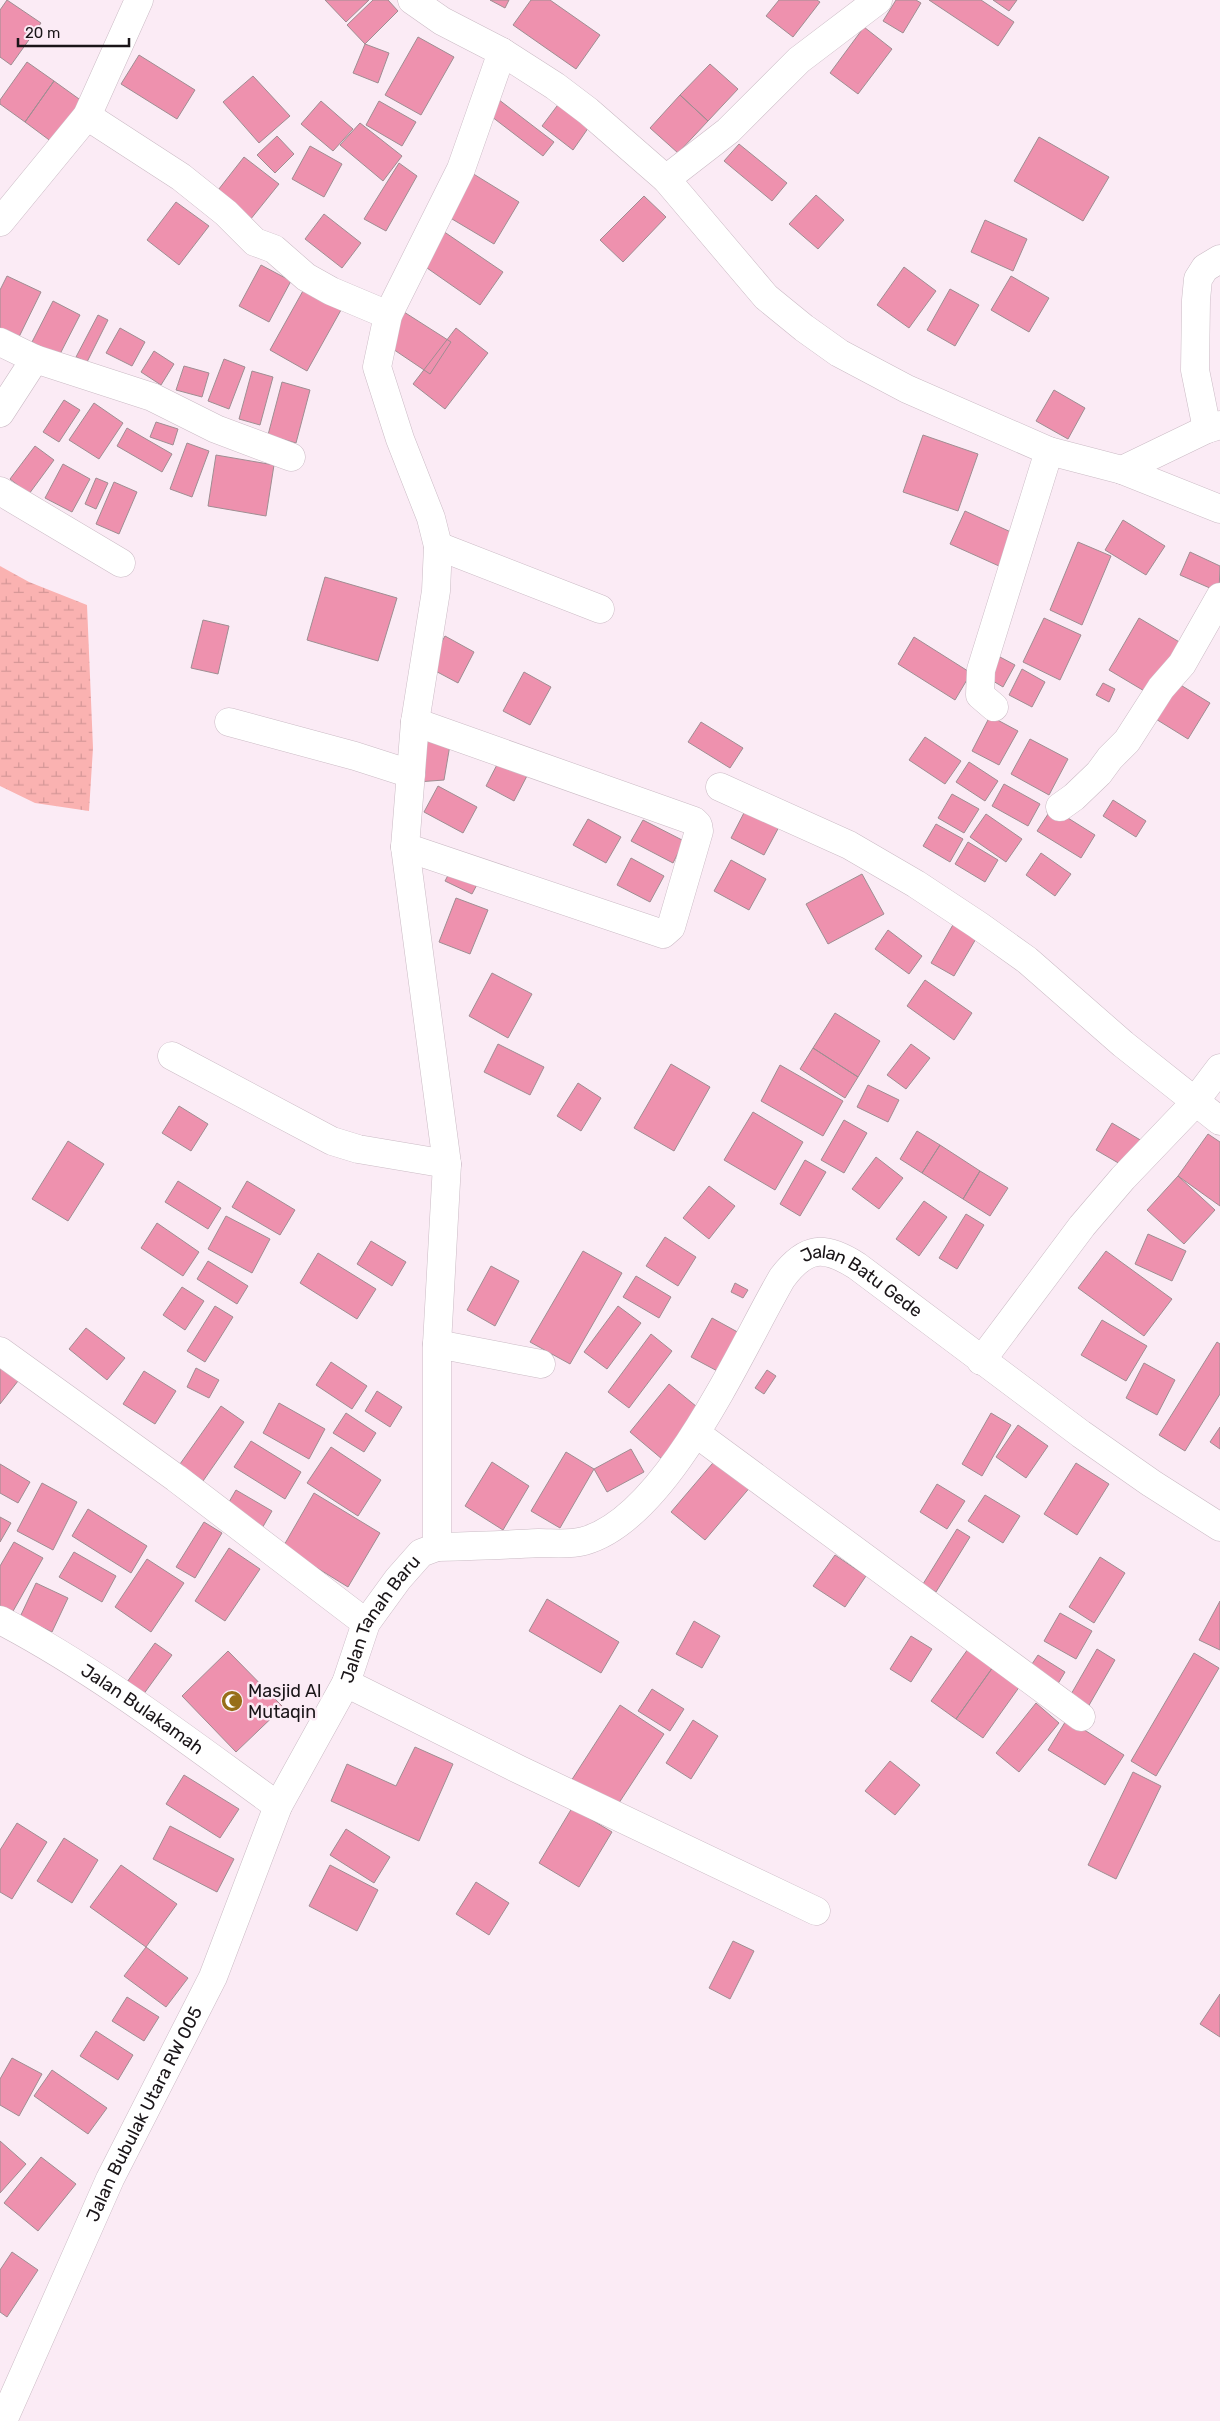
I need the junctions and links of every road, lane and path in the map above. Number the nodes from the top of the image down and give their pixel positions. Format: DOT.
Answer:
graph roads {
  1 [pos="139,0"];
  2 [pos="412,0"];
  3 [pos="878,0"];
  4 [pos="502,52"];
  5 [pos="87,116"];
  6 [pos="666,179"];
  7 [pos="0,222"];
  8 [pos="1220,259"];
  9 [pos="388,315"];
  10 [pos="0,342"];
  11 [pos="35,359"];
  12 [pos="0,413"];
  13 [pos="1214,427"];
  14 [pos="1048,452"];
  15 [pos="291,458"];
  16 [pos="1122,470"];
  17 [pos="0,491"];
  18 [pos="1220,509"];
  19 [pos="438,546"];
  20 [pos="121,563"];
  21 [pos="1220,597"];
  22 [pos="600,609"];
  23 [pos="994,707"];
  24 [pos="230,722"];
  25 [pos="415,722"];
  26 [pos="411,774"];
  27 [pos="720,788"];
  28 [pos="1060,807"];
  29 [pos="405,847"];
  30 [pos="172,1056"];
  31 [pos="1220,1068"];
  32 [pos="1194,1102"];
  33 [pos="1220,1121"];
  34 [pos="447,1164"];
  35 [pos="437,1344"];
  36 [pos="0,1351"];
  37 [pos="981,1361"];
  38 [pos="541,1364"];
  39 [pos="697,1434"];
  40 [pos="1220,1527"];
  41 [pos="583,1541"];
  42 [pos="437,1547"];
  43 [pos="0,1620"];
  44 [pos="366,1623"];
  45 [pos="346,1683"];
  46 [pos="1081,1717"];
  47 [pos="278,1806"];
  48 [pos="816,1911"];
  49 [pos="3,2421"];
  1 -- 5 [label="street"];
  2 -- 4 [label="street"];
  3 -- 6 [label="street"];
  4 -- 6 [label="street"];
  4 -- 9 [label="street"];
  5 -- 7 [label="street"];
  5 -- 9 [label="street"];
  6 -- 14 [label="street"];
  8 -- 13 [label="street"];
  9 -- 19 [label="street"];
  10 -- 11 [label="street"];
  11 -- 12 [label="street"];
  11 -- 15 [label="street"];
  13 -- 16 [label="street"];
  14 -- 16 [label="street"];
  14 -- 23 [label="street"];
  16 -- 18 [label="street"];
  17 -- 20 [label="street"];
  19 -- 22 [label="street"];
  19 -- 25 [label="street"];
  21 -- 28 [label="street"];
  24 -- 26 [label="street"];
  25 -- 26 [label="street"];
  25 -- 29 [label="street"];
  26 -- 29 [label="street"];
  27 -- 32 [label="street"];
  29 -- 34 [label="street"];
  30 -- 34 [label="street"];
  31 -- 32 [label="street"];
  32 -- 33 [label="street"];
  32 -- 37 [label="street"];
  34 -- 35 [label="street"];
  35 -- 38 [label="street"];
  35 -- 42 [label="street"];
  36 -- 44 [label="street"];
  37 -- 39 [label="street, Jalan Batu Gede"];
  37 -- 40 [label="street, Jalan Batu Gede"];
  39 -- 41 [label="street, Jalan Batu Gede"];
  39 -- 46 [label="street"];
  41 -- 42 [label="street, Jalan Tanah Baru"];
  42 -- 44 [label="street, Jalan Tanah Baru"];
  43 -- 47 [label="street, Jalan Bulakamah"];
  44 -- 45 [label="street, Jalan Tanah Baru"];
  45 -- 47 [label="street, Jalan Tanah Baru"];
  45 -- 48 [label="street"];
  47 -- 49 [label="street, Jalan Bubulak Utara RW 005"];
}
